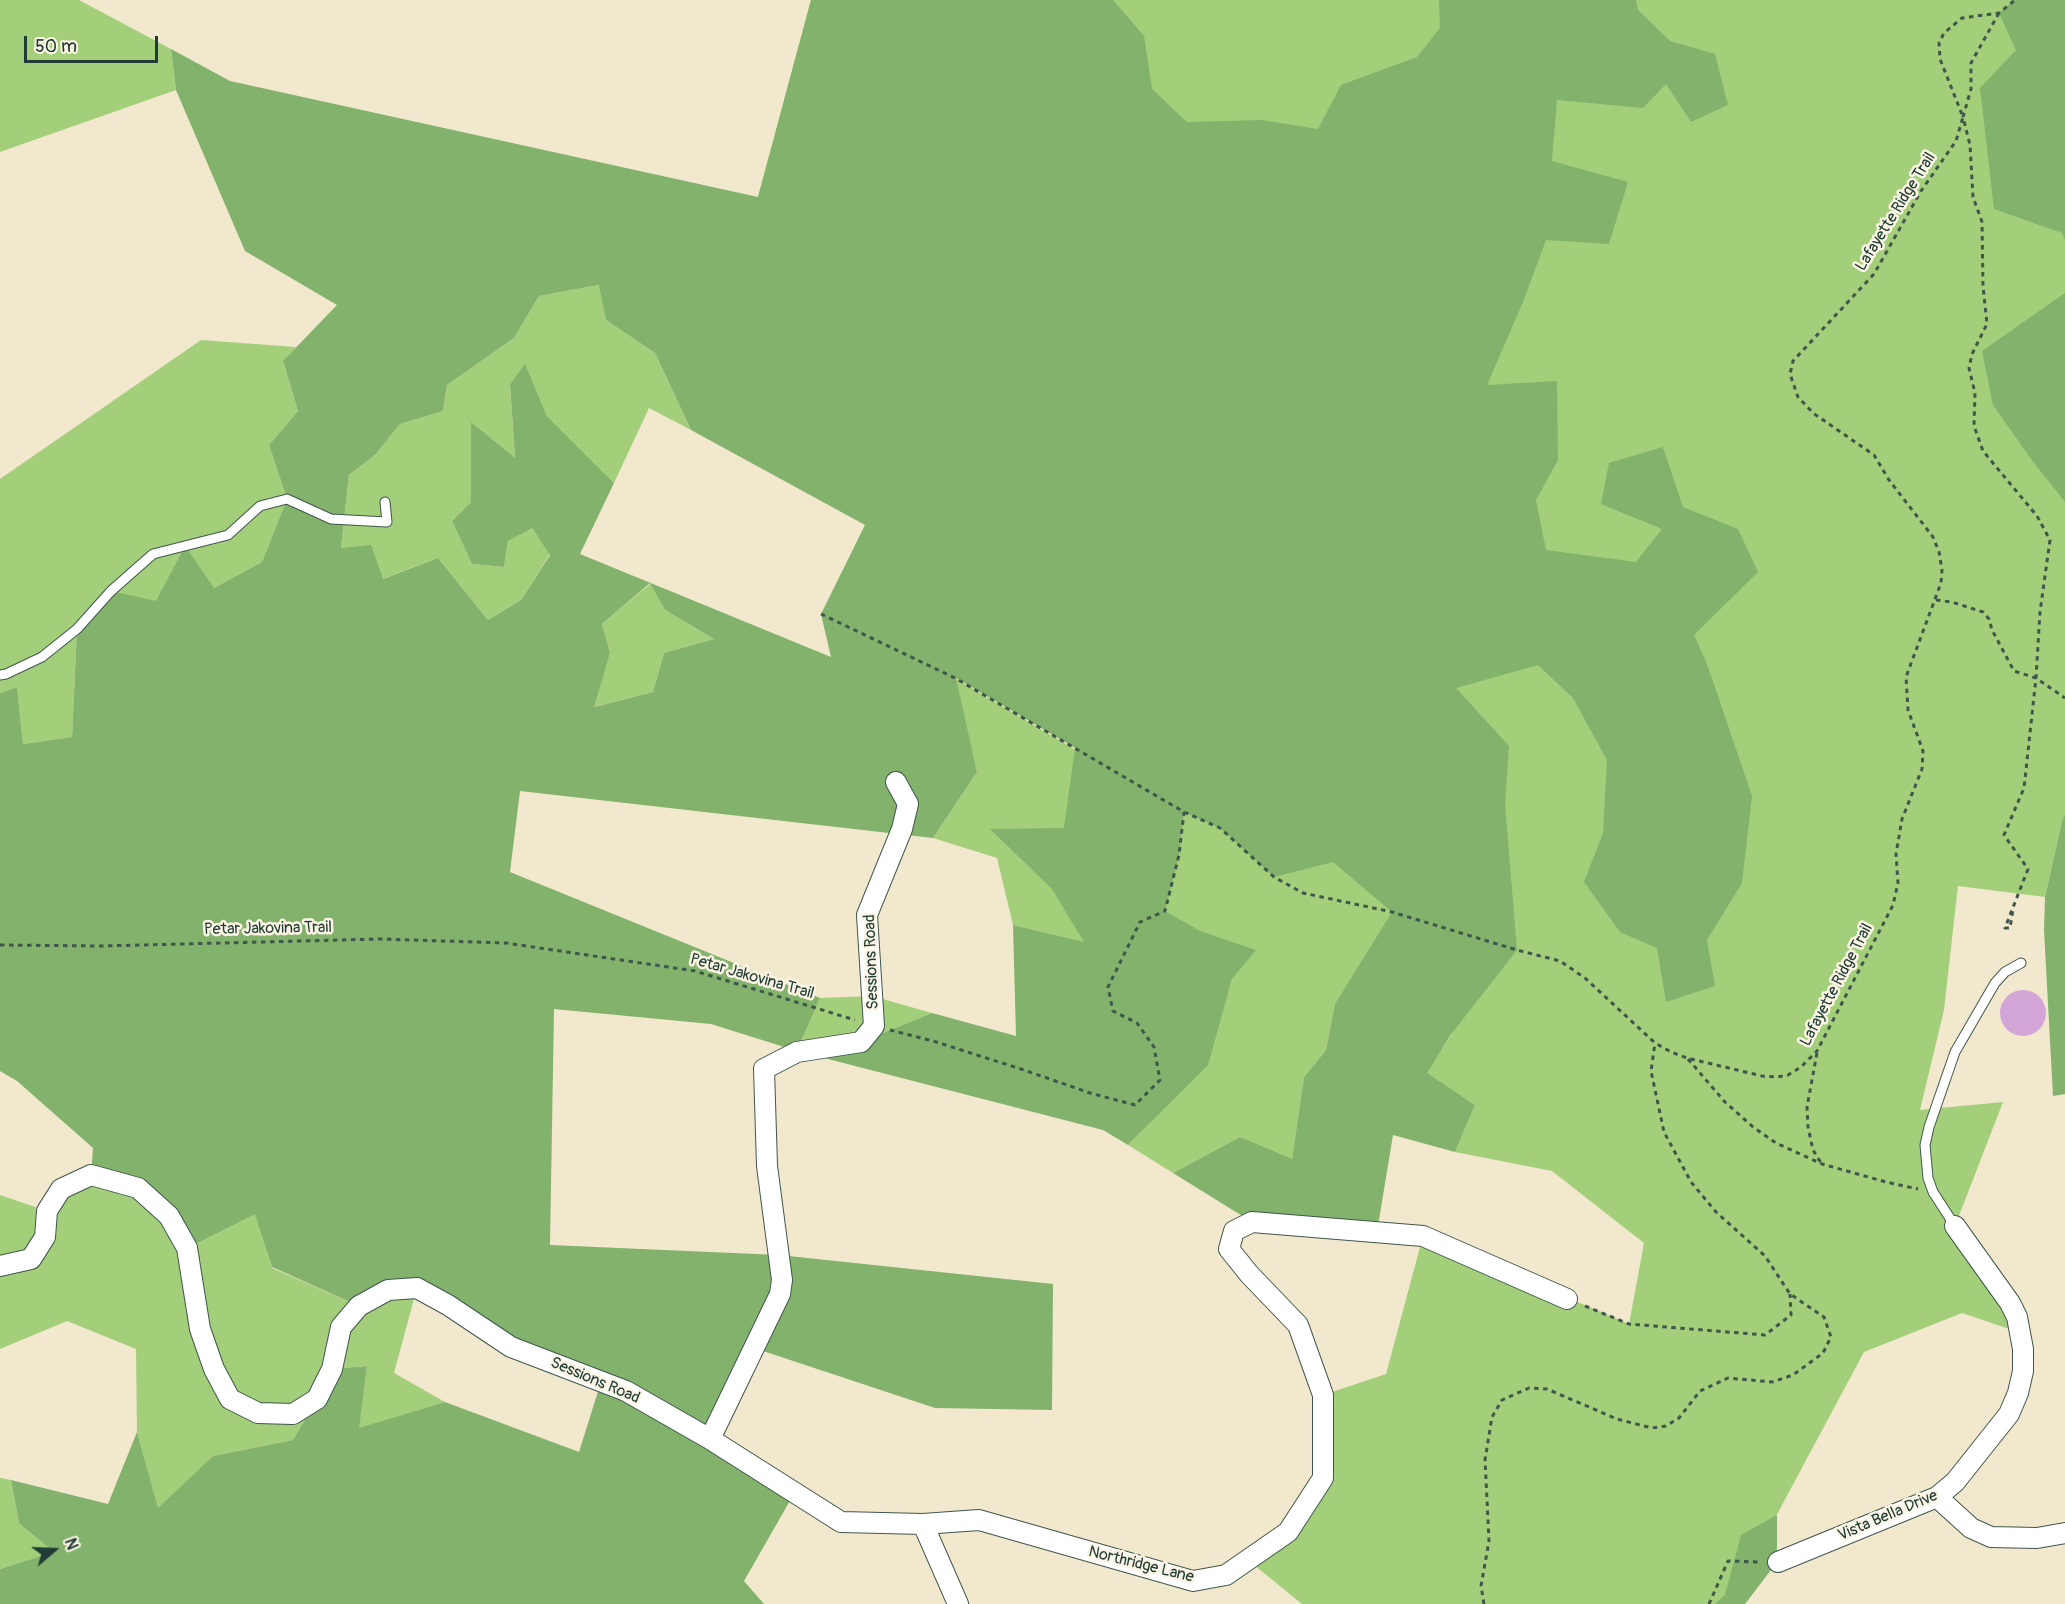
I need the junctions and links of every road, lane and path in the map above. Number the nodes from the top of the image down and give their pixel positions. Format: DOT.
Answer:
graph roads {
  1 [pos="2015,0"];
  2 [pos="1999,13"];
  3 [pos="1963,117"];
  4 [pos="385,502"];
  5 [pos="1936,600"];
  6 [pos="821,614"];
  7 [pos="0,675"];
  8 [pos="2036,678"];
  9 [pos="2065,698"];
  10 [pos="896,782"];
  11 [pos="1184,812"];
  12 [pos="2013,909"];
  13 [pos="0,945"];
  14 [pos="2021,963"];
  15 [pos="874,1026"];
  16 [pos="1654,1043"];
  17 [pos="1817,1051"];
  18 [pos="1687,1058"];
  19 [pos="1822,1164"];
  20 [pos="1932,1192"];
  21 [pos="1955,1226"];
  22 [pos="0,1266"];
  23 [pos="1790,1294"];
  24 [pos="1567,1299"];
  25 [pos="710,1439"];
  26 [pos="1938,1497"];
  27 [pos="922,1524"];
  28 [pos="2065,1533"];
  29 [pos="1778,1562"];
  30 [pos="958,1604"];
  31 [pos="1484,1604"];
  32 [pos="1709,1604"];
  1 -- 2 [label="path"];
  2 -- 3 [label="path, Lafayette Ridge Trail"];
  2 -- 3 [label="path"];
  3 -- 5 [label="path, Lafayette Ridge Trail"];
  3 -- 8 [label="path"];
  4 -- 7 [label="lane"];
  5 -- 8 [label="path"];
  5 -- 17 [label="path, Lafayette Ridge Trail"];
  6 -- 11 [label="path, Lafayette Ridge Trail"];
  8 -- 9 [label="path"];
  8 -- 12 [label="path"];
  10 -- 15 [label="street, Sessions Road"];
  11 -- 15 [label="path, Petar Jakovina Trail"];
  11 -- 16 [label="path, Lafayette Ridge Trail"];
  12 -- 12 [label="path"];
  13 -- 15 [label="path, Petar Jakovina Trail"];
  14 -- 20 [label="lane"];
  15 -- 25 [label="street, Sessions Road"];
  16 -- 18 [label="path, Lafayette Ridge Trail"];
  16 -- 23 [label="path"];
  17 -- 18 [label="path, Lafayette Ridge Trail"];
  17 -- 19 [label="path"];
  18 -- 19 [label="path"];
  19 -- 20 [label="path"];
  20 -- 21 [label="lane"];
  21 -- 26 [label="street, Vista Bella Drive"];
  22 -- 25 [label="street, Sessions Road"];
  23 -- 24 [label="path"];
  23 -- 31 [label="path"];
  24 -- 27 [label="street, Northridge Lane"];
  25 -- 27 [label="street, Northridge Lane"];
  26 -- 28 [label="street"];
  26 -- 29 [label="street, Vista Bella Drive"];
  27 -- 30 [label="street"];
  29 -- 32 [label="path"];
}
